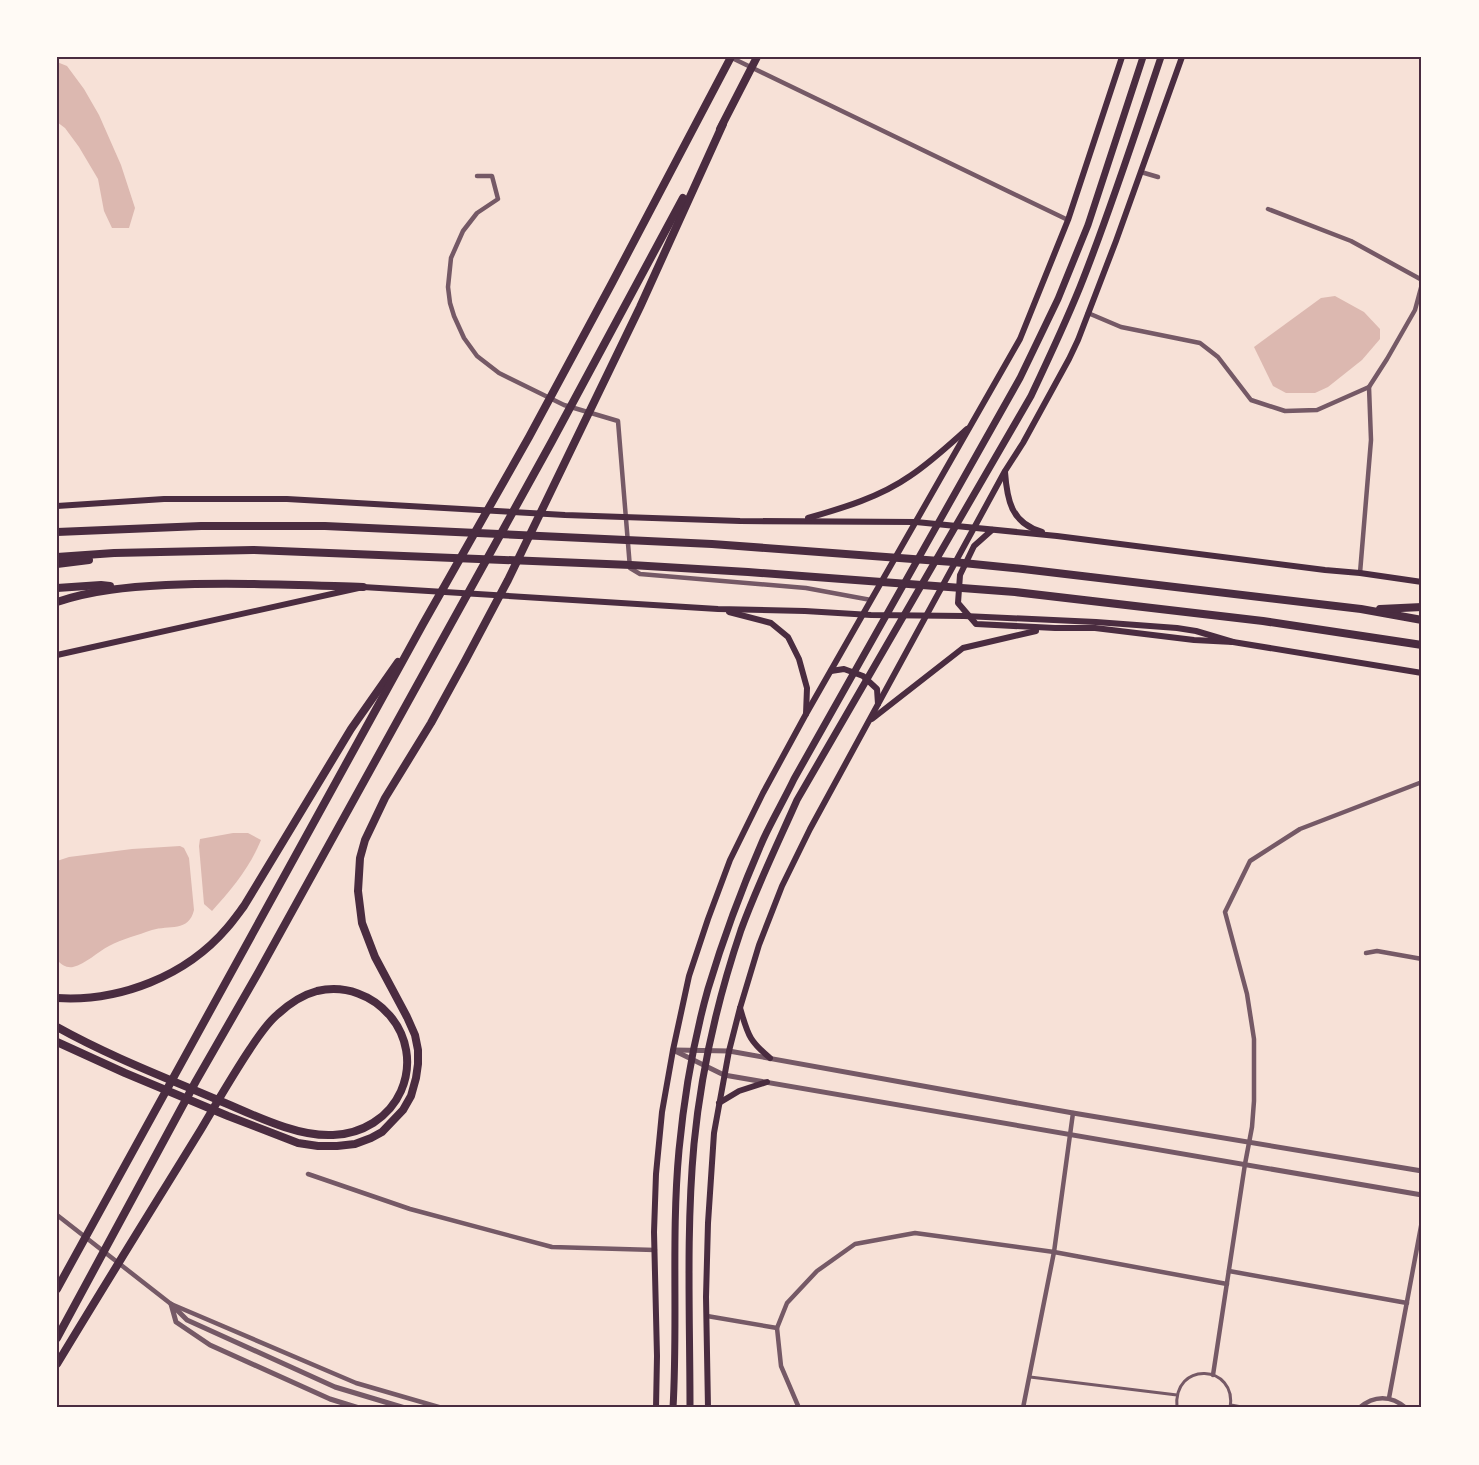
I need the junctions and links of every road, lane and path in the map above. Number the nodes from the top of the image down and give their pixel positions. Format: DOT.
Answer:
graph roads {
  1 [pos="730,57"];
  2 [pos="757,57"];
  3 [pos="1122,57"];
  4 [pos="1143,57"];
  5 [pos="1161,57"];
  6 [pos="1182,57"];
  7 [pos="723,124"];
  8 [pos="1141,172"];
  9 [pos="477,176"];
  10 [pos="1158,177"];
  11 [pos="1268,208"];
  12 [pos="1068,220"];
  13 [pos="1422,280"];
  14 [pos="1422,284"];
  15 [pos="1088,313"];
  16 [pos="1369,387"];
  17 [pos="972,424"];
  18 [pos="1005,471"];
  19 [pos="57,506"];
  20 [pos="801,520"];
  21 [pos="916,522"];
  22 [pos="975,527"];
  23 [pos="992,530"];
  24 [pos="57,532"];
  25 [pos="1057,536"];
  26 [pos="172,552"];
  27 [pos="57,557"];
  28 [pos="57,564"];
  29 [pos="1360,573"];
  30 [pos="1422,582"];
  31 [pos="363,587"];
  32 [pos="57,588"];
  33 [pos="122,588"];
  34 [pos="870,600"];
  35 [pos="57,602"];
  36 [pos="1422,608"];
  37 [pos="718,609"];
  38 [pos="1361,609"];
  39 [pos="1422,620"];
  40 [pos="423,624"];
  41 [pos="1055,628"];
  42 [pos="1233,642"];
  43 [pos="1422,645"];
  44 [pos="57,656"];
  45 [pos="831,671"];
  46 [pos="1422,673"];
  47 [pos="878,705"];
  48 [pos="806,714"];
  49 [pos="867,724"];
  50 [pos="1422,782"];
  51 [pos="1366,953"];
  52 [pos="1422,959"];
  53 [pos="57,998"];
  54 [pos="740,1008"];
  55 [pos="57,1027"];
  56 [pos="57,1042"];
  57 [pos="673,1050"];
  58 [pos="729,1051"];
  59 [pos="770,1058"];
  60 [pos="724,1075"];
  61 [pos="767,1082"];
  62 [pos="719,1103"];
  63 [pos="1073,1113"];
  64 [pos="1070,1134"];
  65 [pos="1249,1141"];
  66 [pos="1245,1164"];
  67 [pos="1422,1171"];
  68 [pos="308,1174"];
  69 [pos="1422,1196"];
  70 [pos="57,1215"];
  71 [pos="1422,1221"];
  72 [pos="655,1250"];
  73 [pos="1054,1252"];
  74 [pos="1229,1271"];
  75 [pos="1227,1284"];
  76 [pos="57,1289"];
  77 [pos="1407,1303"];
  78 [pos="171,1304"];
  79 [pos="707,1316"];
  80 [pos="777,1328"];
  81 [pos="57,1338"];
  82 [pos="57,1364"];
  83 [pos="1213,1375"];
  84 [pos="1030,1377"];
  85 [pos="1177,1395"];
  86 [pos="1389,1398"];
  87 [pos="1231,1407"];
  88 [pos="359,1408"];
  89 [pos="405,1408"];
  90 [pos="442,1408"];
  91 [pos="656,1408"];
  92 [pos="673,1408"];
  93 [pos="690,1408"];
  94 [pos="708,1408"];
  95 [pos="800,1408"];
  96 [pos="1023,1408"];
  97 [pos="1177,1408"];
  98 [pos="1247,1408"];
  99 [pos="1359,1408"];
  100 [pos="1406,1408"];
  1 -- 12 [label="street"];
  1 -- 40 [label="highway"];
  2 -- 7 [label="highway"];
  3 -- 12 [label="main road"];
  4 -- 92 [label="main road"];
  5 -- 93 [label="main road"];
  6 -- 8 [label="main road"];
  7 -- 56 [label="highway"];
  7 -- 81 [label="highway"];
  8 -- 10 [label="street"];
  8 -- 15 [label="main road"];
  9 -- 34 [label="street"];
  11 -- 13 [label="street"];
  12 -- 17 [label="main road"];
  14 -- 16 [label="street"];
  15 -- 16 [label="street"];
  15 -- 18 [label="main road"];
  16 -- 29 [label="street"];
  17 -- 20 [label="main road"];
  17 -- 21 [label="main road"];
  18 -- 22 [label="main road"];
  18 -- 25 [label="main road"];
  19 -- 20 [label="main road"];
  20 -- 21 [label="main road"];
  21 -- 22 [label="main road"];
  21 -- 34 [label="main road"];
  22 -- 23 [label="main road"];
  22 -- 47 [label="main road"];
  23 -- 25 [label="main road"];
  23 -- 41 [label="main road"];
  24 -- 38 [label="highway"];
  25 -- 29 [label="main road"];
  26 -- 27 [label="highway"];
  26 -- 28 [label="highway"];
  26 -- 43 [label="highway"];
  29 -- 30 [label="main road"];
  31 -- 33 [label="highway"];
  31 -- 37 [label="main road"];
  31 -- 44 [label="main road"];
  32 -- 33 [label="highway"];
  33 -- 35 [label="highway"];
  34 -- 45 [label="main road"];
  36 -- 38 [label="highway"];
  37 -- 42 [label="main road"];
  37 -- 48 [label="main road"];
  38 -- 39 [label="highway"];
  40 -- 53 [label="highway"];
  40 -- 76 [label="highway"];
  41 -- 42 [label="main road"];
  41 -- 49 [label="main road"];
  42 -- 46 [label="main road"];
  45 -- 47 [label="main road"];
  45 -- 48 [label="main road"];
  47 -- 49 [label="main road"];
  48 -- 57 [label="main road"];
  49 -- 54 [label="main road"];
  50 -- 65 [label="street"];
  51 -- 52 [label="street"];
  54 -- 58 [label="main road"];
  54 -- 59 [label="main road"];
  55 -- 82 [label="highway"];
  57 -- 58 [label="street"];
  57 -- 60 [label="street"];
  57 -- 72 [label="main road"];
  58 -- 59 [label="street"];
  58 -- 60 [label="main road"];
  59 -- 63 [label="street"];
  60 -- 61 [label="street"];
  60 -- 62 [label="main road"];
  61 -- 62 [label="main road"];
  61 -- 64 [label="street"];
  62 -- 79 [label="main road"];
  63 -- 64 [label="street"];
  63 -- 65 [label="street"];
  64 -- 66 [label="street"];
  64 -- 73 [label="street"];
  65 -- 66 [label="street"];
  65 -- 67 [label="street"];
  66 -- 69 [label="street"];
  66 -- 74 [label="street"];
  68 -- 72 [label="street"];
  70 -- 78 [label="street"];
  71 -- 77 [label="street"];
  72 -- 91 [label="main road"];
  73 -- 75 [label="street"];
  73 -- 80 [label="street"];
  73 -- 84 [label="street"];
  74 -- 75 [label="street"];
  74 -- 77 [label="street"];
  75 -- 83 [label="street"];
  77 -- 86 [label="street"];
  78 -- 88 [label="street"];
  78 -- 89 [label="street"];
  78 -- 90 [label="street"];
  79 -- 80 [label="street"];
  79 -- 94 [label="main road"];
  80 -- 95 [label="street"];
  83 -- 85 [label="street"];
  83 -- 87 [label="street"];
  84 -- 85 [label="street"];
  84 -- 96 [label="street"];
  85 -- 97 [label="street"];
  86 -- 99 [label="street"];
  86 -- 100 [label="street"];
  87 -- 98 [label="street"];
}
